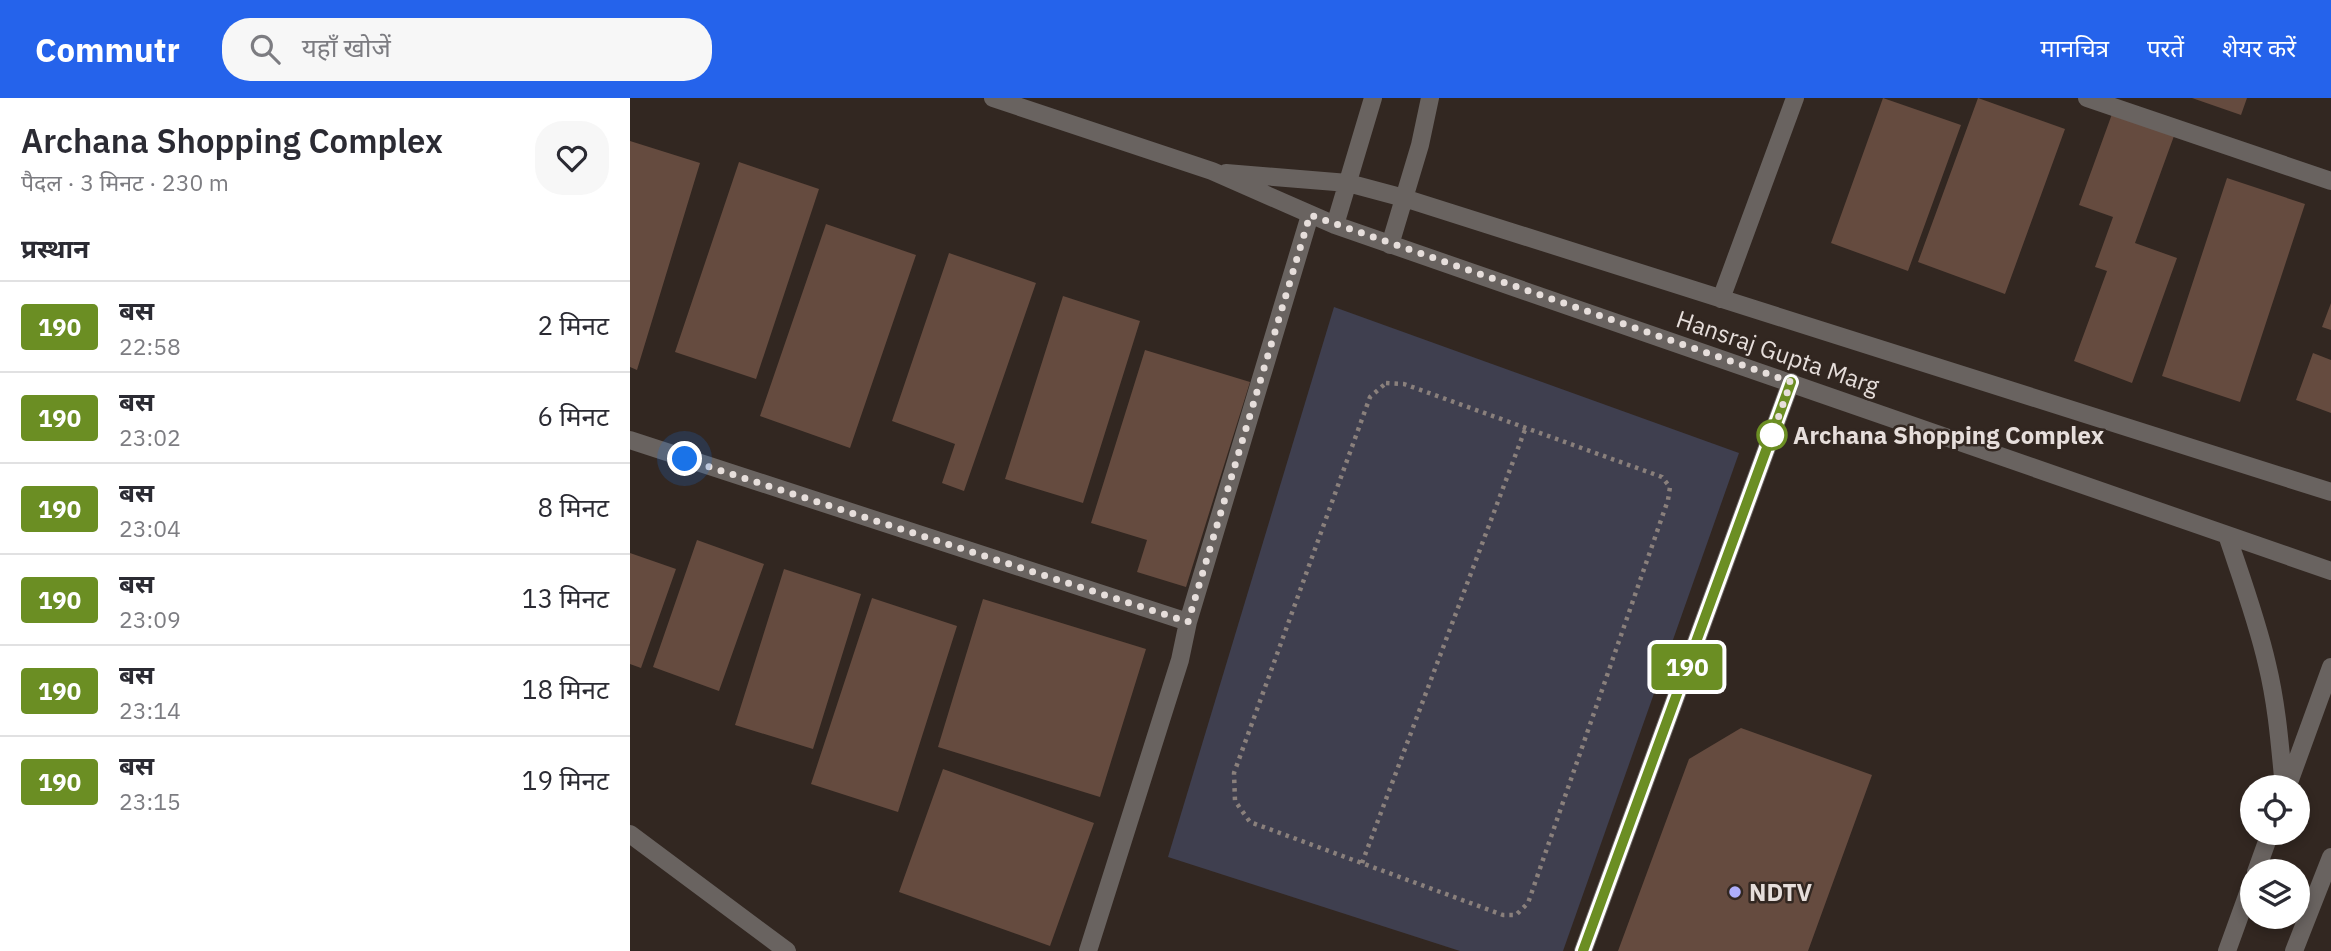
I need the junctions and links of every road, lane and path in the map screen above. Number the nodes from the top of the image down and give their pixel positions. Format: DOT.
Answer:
graph roads {
  1 [pos="993,98"];
  2 [pos="1373,98"];
  3 [pos="1430,98"];
  4 [pos="1795,98"];
  5 [pos="2087,98"];
  6 [pos="1212,172"];
  7 [pos="2331,181"];
  8 [pos="1348,183"];
  9 [pos="1404,198"];
  10 [pos="1310,215"];
  11 [pos="1335,225"];
  12 [pos="1390,245"];
  13 [pos="1721,299"];
  14 [pos="1791,382"];
  15 [pos="1526,427"];
  16 [pos="630,440"];
  17 [pos="2331,492"];
  18 [pos="2227,535"];
  19 [pos="2331,570"];
  20 [pos="1188,622"];
  21 [pos="2331,667"];
  22 [pos="2284,775"];
  23 [pos="2291,775"];
  24 [pos="630,834"];
  25 [pos="2331,857"];
  26 [pos="1362,863"];
  27 [pos="2240,915"];
  28 [pos="788,951"];
  29 [pos="1088,951"];
  30 [pos="1583,951"];
  31 [pos="2227,951"];
  32 [pos="2294,951"];
  1 -- 6 [label="street, Hansraj Gupta Marg"];
  2 -- 8 [label="street"];
  3 -- 9 [label="street"];
  4 -- 13 [label="street"];
  5 -- 7 [label="street"];
  6 -- 8 [label="street, Hansraj Gupta Marg"];
  6 -- 10 [label="street, Hansraj Gupta Marg"];
  8 -- 9 [label="street, Hansraj Gupta Marg"];
  8 -- 11 [label="street"];
  9 -- 12 [label="street"];
  9 -- 13 [label="street, Hansraj Gupta Marg"];
  10 -- 11 [label="street, Hansraj Gupta Marg"];
  10 -- 20 [label="street"];
  11 -- 12 [label="street, Hansraj Gupta Marg"];
  12 -- 14 [label="street, Hansraj Gupta Marg"];
  13 -- 17 [label="street, Hansraj Gupta Marg"];
  14 -- 18 [label="street, Hansraj Gupta Marg"];
  14 -- 30 [label="street"];
  15 -- 26 [label="path"];
  15 -- 26 [label="path"];
  15 -- 26 [label="path"];
  16 -- 20 [label="street"];
  18 -- 19 [label="street, Hansraj Gupta Marg"];
  18 -- 22 [label="street"];
  20 -- 29 [label="street"];
  21 -- 23 [label="street"];
  24 -- 28 [label="street"];
  25 -- 32 [label="street"];
  27 -- 31 [label="street"];
}
